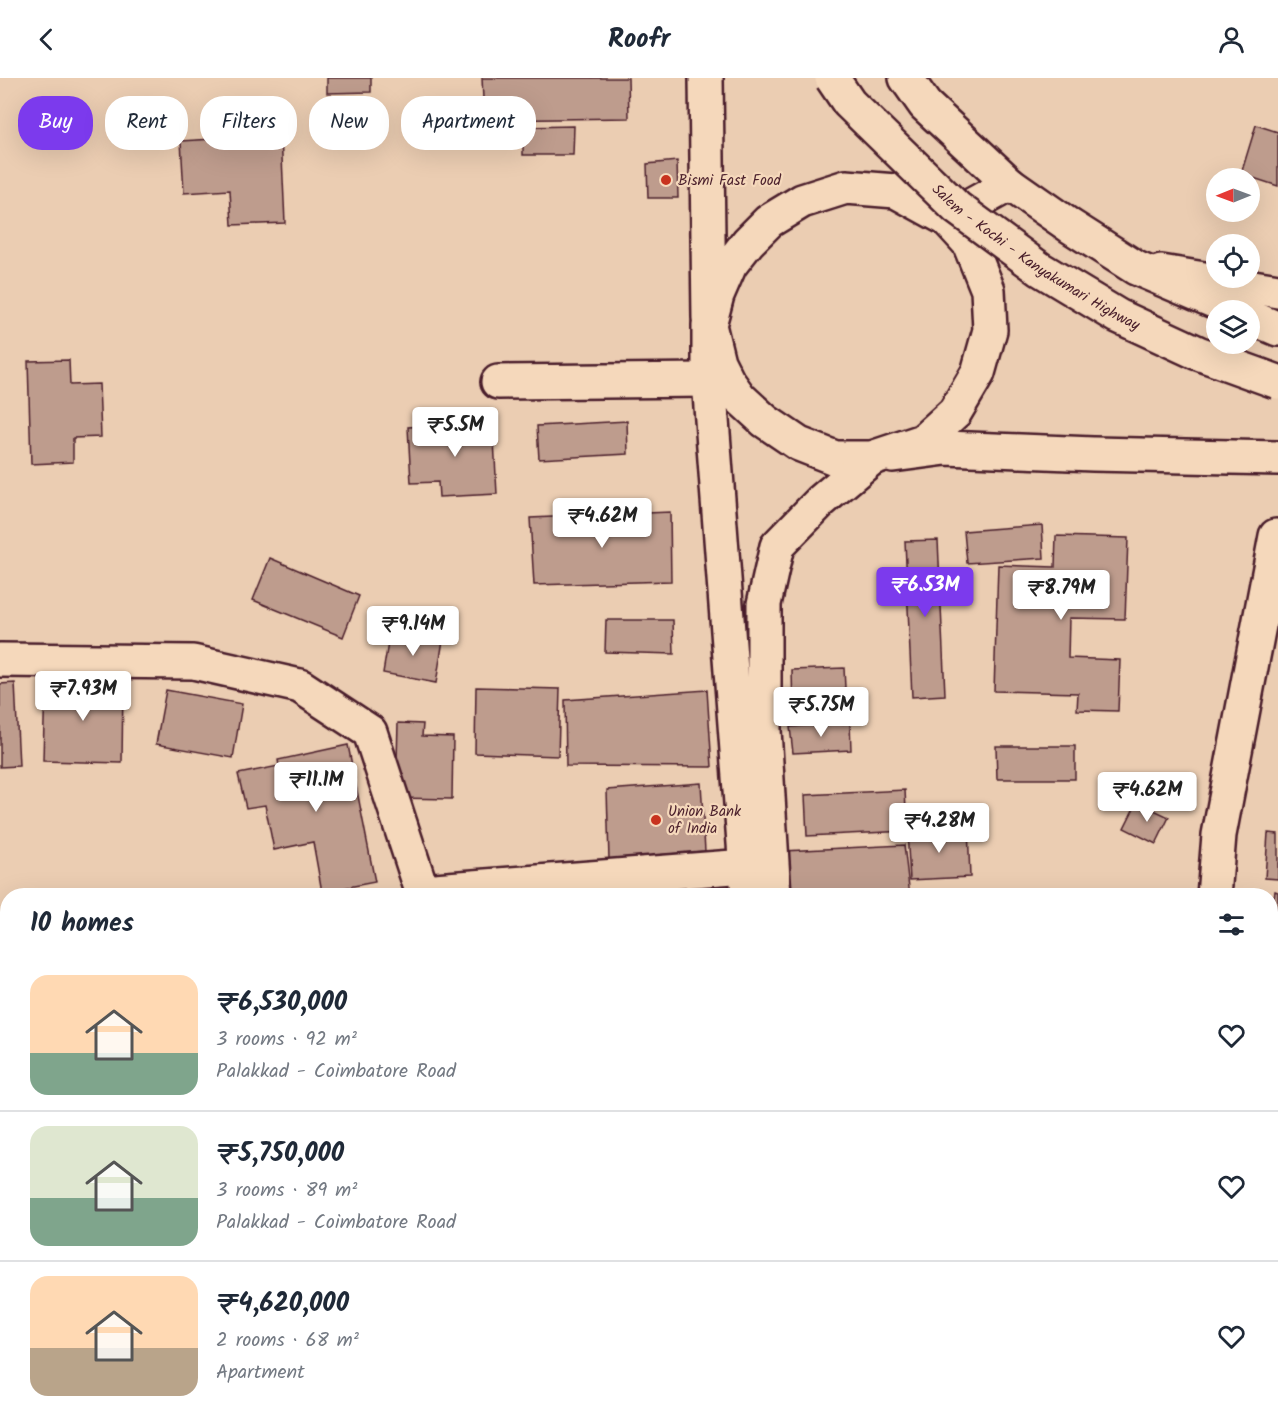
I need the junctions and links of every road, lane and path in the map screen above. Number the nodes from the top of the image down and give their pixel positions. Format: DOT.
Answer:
graph roads {
  1 [pos="706,78"];
  2 [pos="832,78"];
  3 [pos="906,78"];
  4 [pos="919,92"];
  5 [pos="1010,184"];
  6 [pos="947,219"];
  7 [pos="1136,268"];
  8 [pos="1278,291"];
  9 [pos="1211,300"];
  10 [pos="1260,321"];
  11 [pos="709,325"];
  12 [pos="1278,329"];
  13 [pos="709,380"];
  14 [pos="498,382"];
  15 [pos="1278,382"];
  16 [pos="873,458"];
  17 [pos="1278,458"];
  18 [pos="1276,536"];
  19 [pos="0,660"];
  20 [pos="755,870"];
  21 [pos="421,888"];
  22 [pos="470,888"];
  23 [pos="768,888"];
  24 [pos="1215,888"];
  1 -- 11 [label="main road"];
  2 -- 15 [label="main road, Salem - Kochi - Kanyakumari Highway, bridge"];
  3 -- 4 [label="main road"];
  4 -- 5 [label="main road"];
  5 -- 6 [label="main road"];
  5 -- 7 [label="main road"];
  6 -- 11 [label="main road"];
  6 -- 16 [label="main road"];
  7 -- 8 [label="main road"];
  7 -- 9 [label="main road"];
  10 -- 12 [label="main road"];
  11 -- 13 [label="main road"];
  11 -- 16 [label="main road"];
  13 -- 14 [label="main road"];
  13 -- 20 [label="main road"];
  16 -- 17 [label="main road"];
  16 -- 20 [label="main road"];
  18 -- 24 [label="main road"];
  19 -- 21 [label="main road"];
  20 -- 22 [label="main road"];
  20 -- 23 [label="main road"];
}
